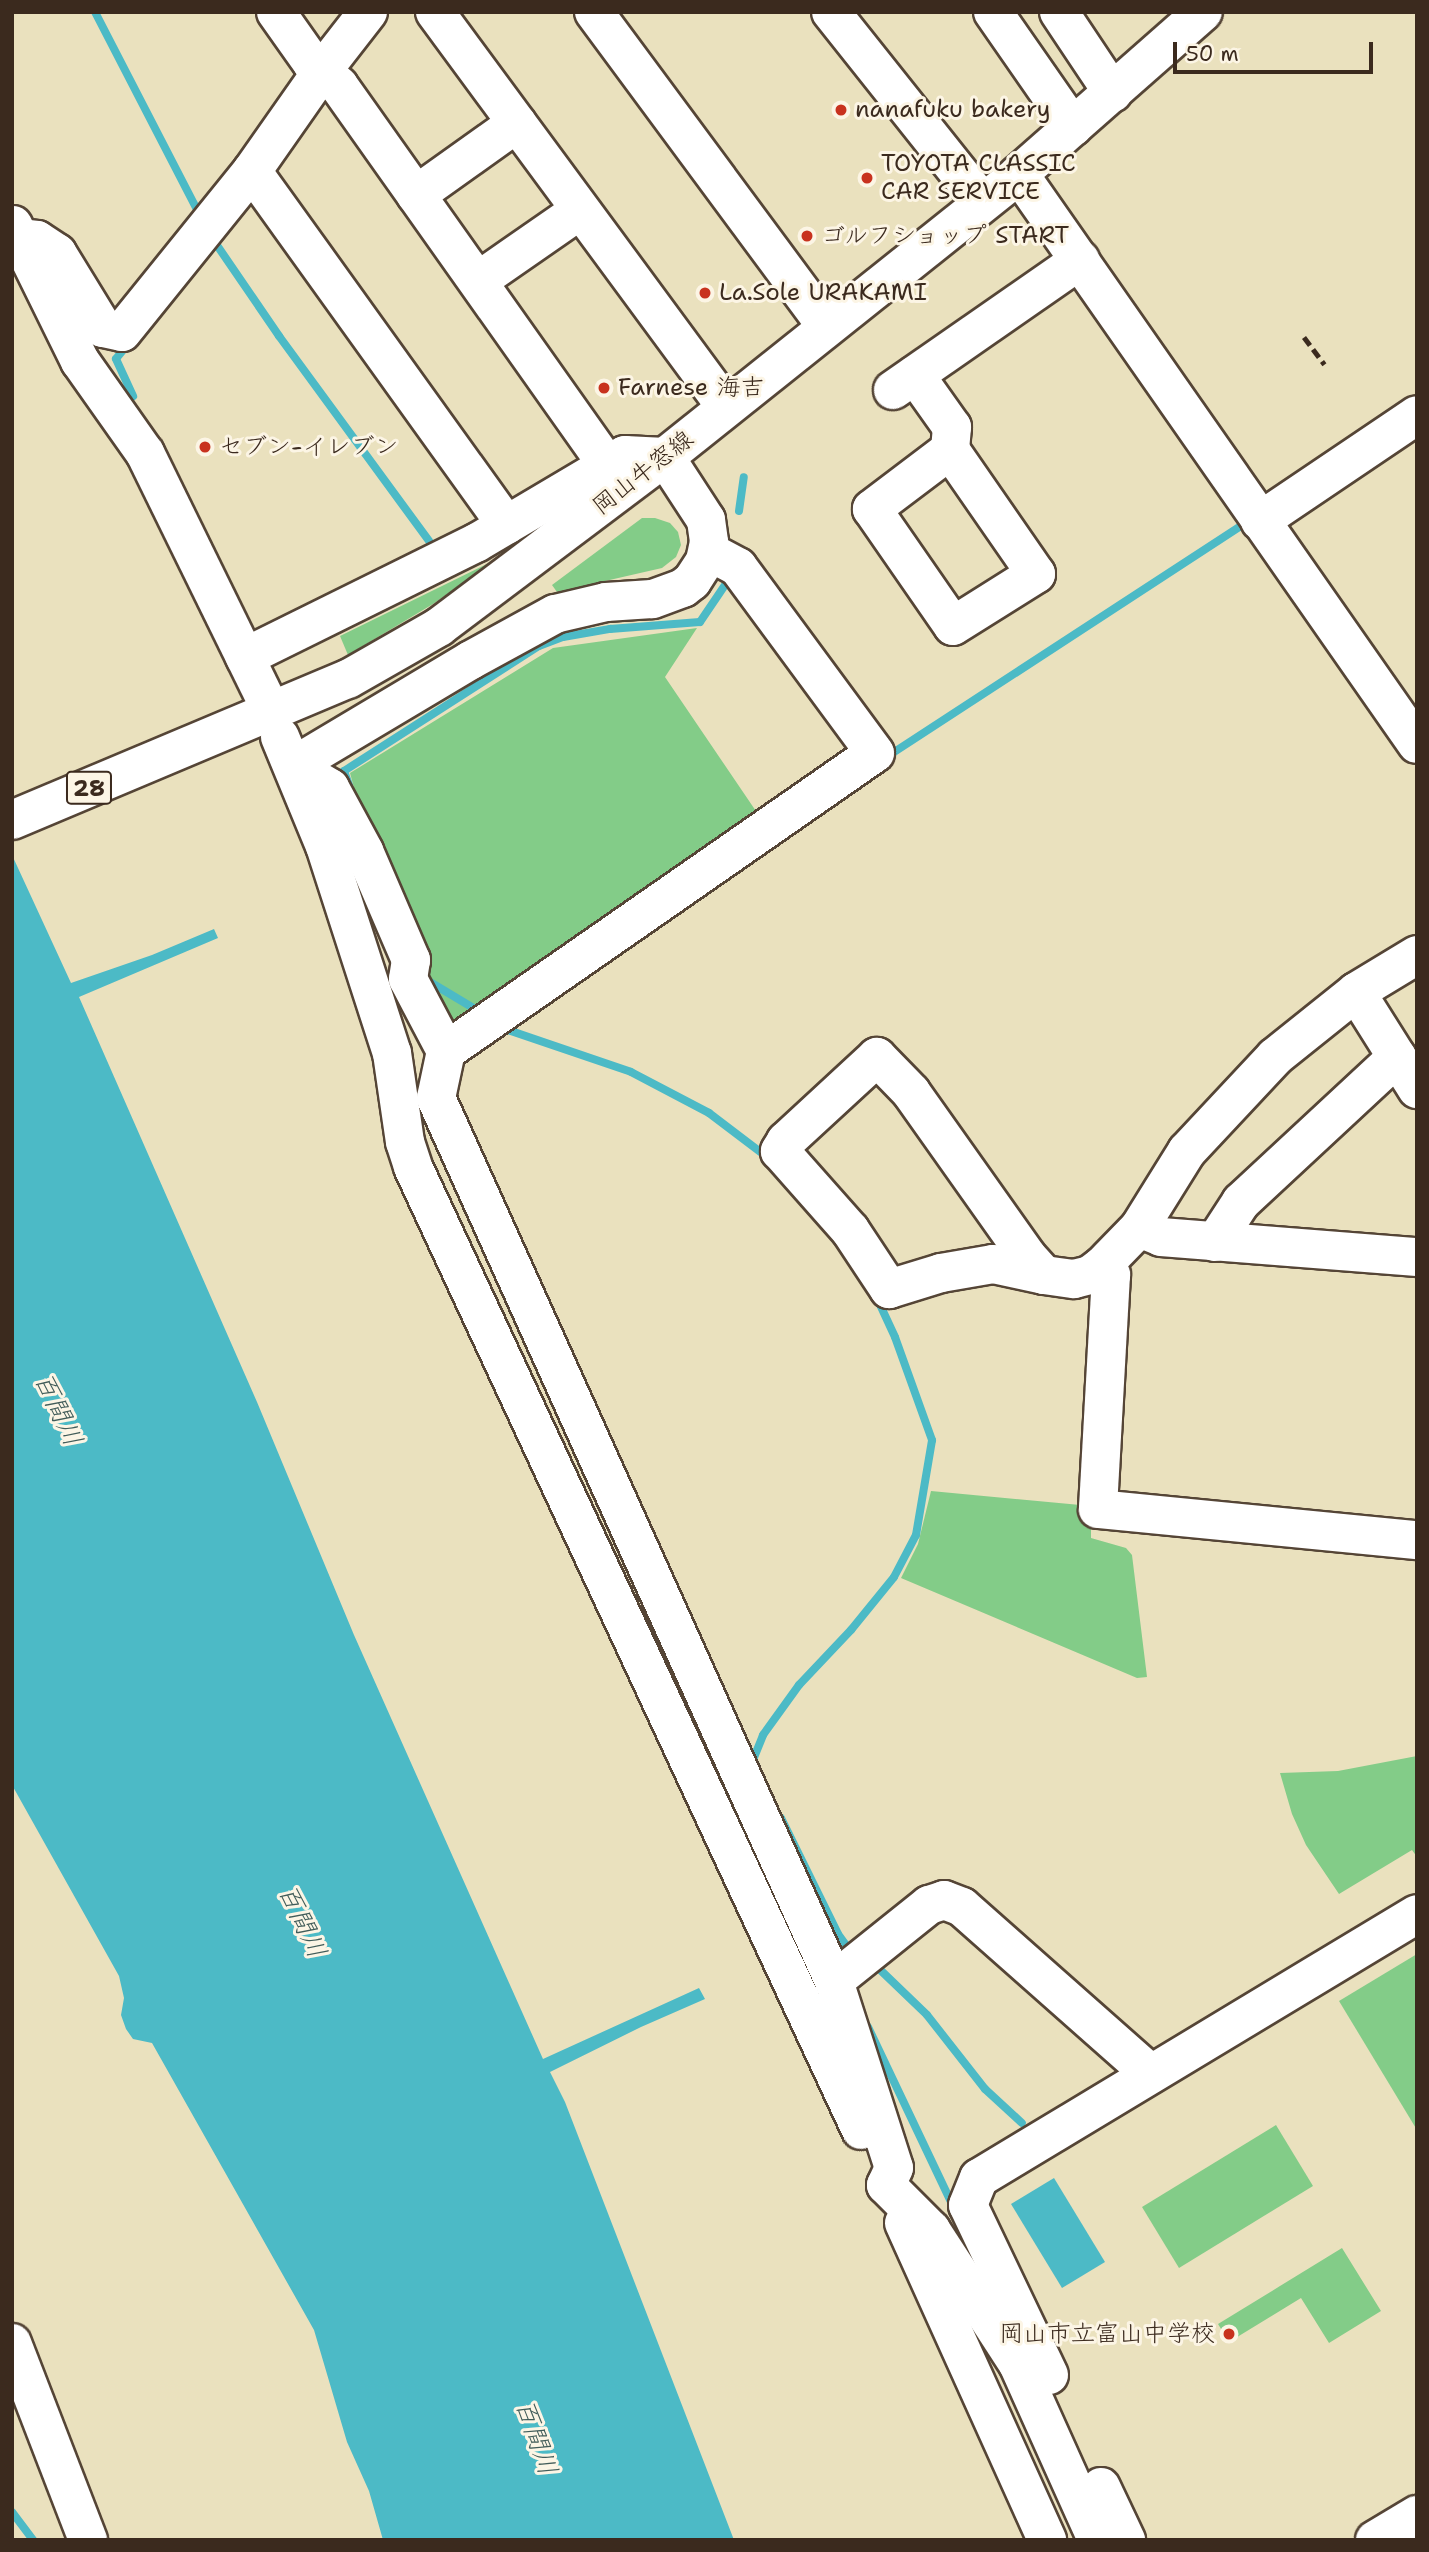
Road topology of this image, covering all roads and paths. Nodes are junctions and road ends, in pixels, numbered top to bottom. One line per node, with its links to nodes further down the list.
1 (276, 12): 9 (street)
2 (368, 12): 9 (street)
3 (435, 12): 11 (street)
4 (594, 12): 21 (street)
5 (831, 12): 16 (street)
6 (993, 12): 12 (street)
7 (1059, 12): 10 (street)
8 (1203, 12): 10 (street, 岡山牛窓線 / 28)
9 (330, 78): 14 (street); 15 (street)
10 (1113, 93): 12 (street, 岡山牛窓線 / 28)
11 (517, 123): 15 (street); 17 (street)
12 (1073, 127): 13 (street, 岡山牛窓線 / 28)
13 (1019, 174): 16 (street, 岡山牛窓線 / 28); 19 (street)
14 (258, 179): 18 (street); 28 (street)
15 (416, 194): 20 (street)
16 (982, 202): 21 (street, 岡山牛窓線 / 28)
17 (580, 210): 20 (street); 22 (street)
18 (17, 230): 30 (street)
19 (1080, 260): 24 (street); 27 (street)
20 (478, 281): 26 (street)
21 (826, 326): 22 (street, 岡山牛窓線 / 28)
22 (726, 407): 25 (street, 岡山牛窓線 / 28)
23 (1417, 415): 27 (street)
24 (950, 450): 24 (street)
25 (665, 457): 26 (street); 29 (street); 34 (street, 岡山牛窓線 / 28)
26 (607, 465): 28 (street)
27 (1260, 521): 32 (street)
28 (506, 524): 30 (street)
29 (708, 551): 33 (street); 37 (street)
30 (245, 657): 31 (street)
31 (262, 694)
32 (1417, 744)
33 (287, 752): 37 (street); 49 (street)
34 (12, 820)
35 (1417, 955): 36 (street)
36 (1356, 992): 38 (street); 40 (street)
37 (446, 1051): 47 (street)
38 (1397, 1057): 39 (street); 41 (street)
39 (1417, 1089)
40 (1146, 1231): 41 (street); 43 (street)
41 (1215, 1242): 42 (street)
42 (1417, 1257)
43 (1102, 1266): 44 (street); 45 (street)
44 (1044, 1275): 44 (street)
45 (1417, 1540)
46 (1417, 1914): 48 (street)
47 (856, 1965): 48 (street); 49 (street)
48 (1151, 2074): 51 (street)
49 (886, 2185): 51 (street); 56 (street)
50 (12, 2343): 52 (street)
51 (1028, 2358): 57 (street); 58 (street)
52 (50, 2438): 54 (street); 55 (street)
53 (1417, 2515): 59 (street)
54 (64, 2540)
55 (88, 2540)
56 (1047, 2540)
57 (1097, 2540)
58 (1126, 2540)
59 (1375, 2540)

